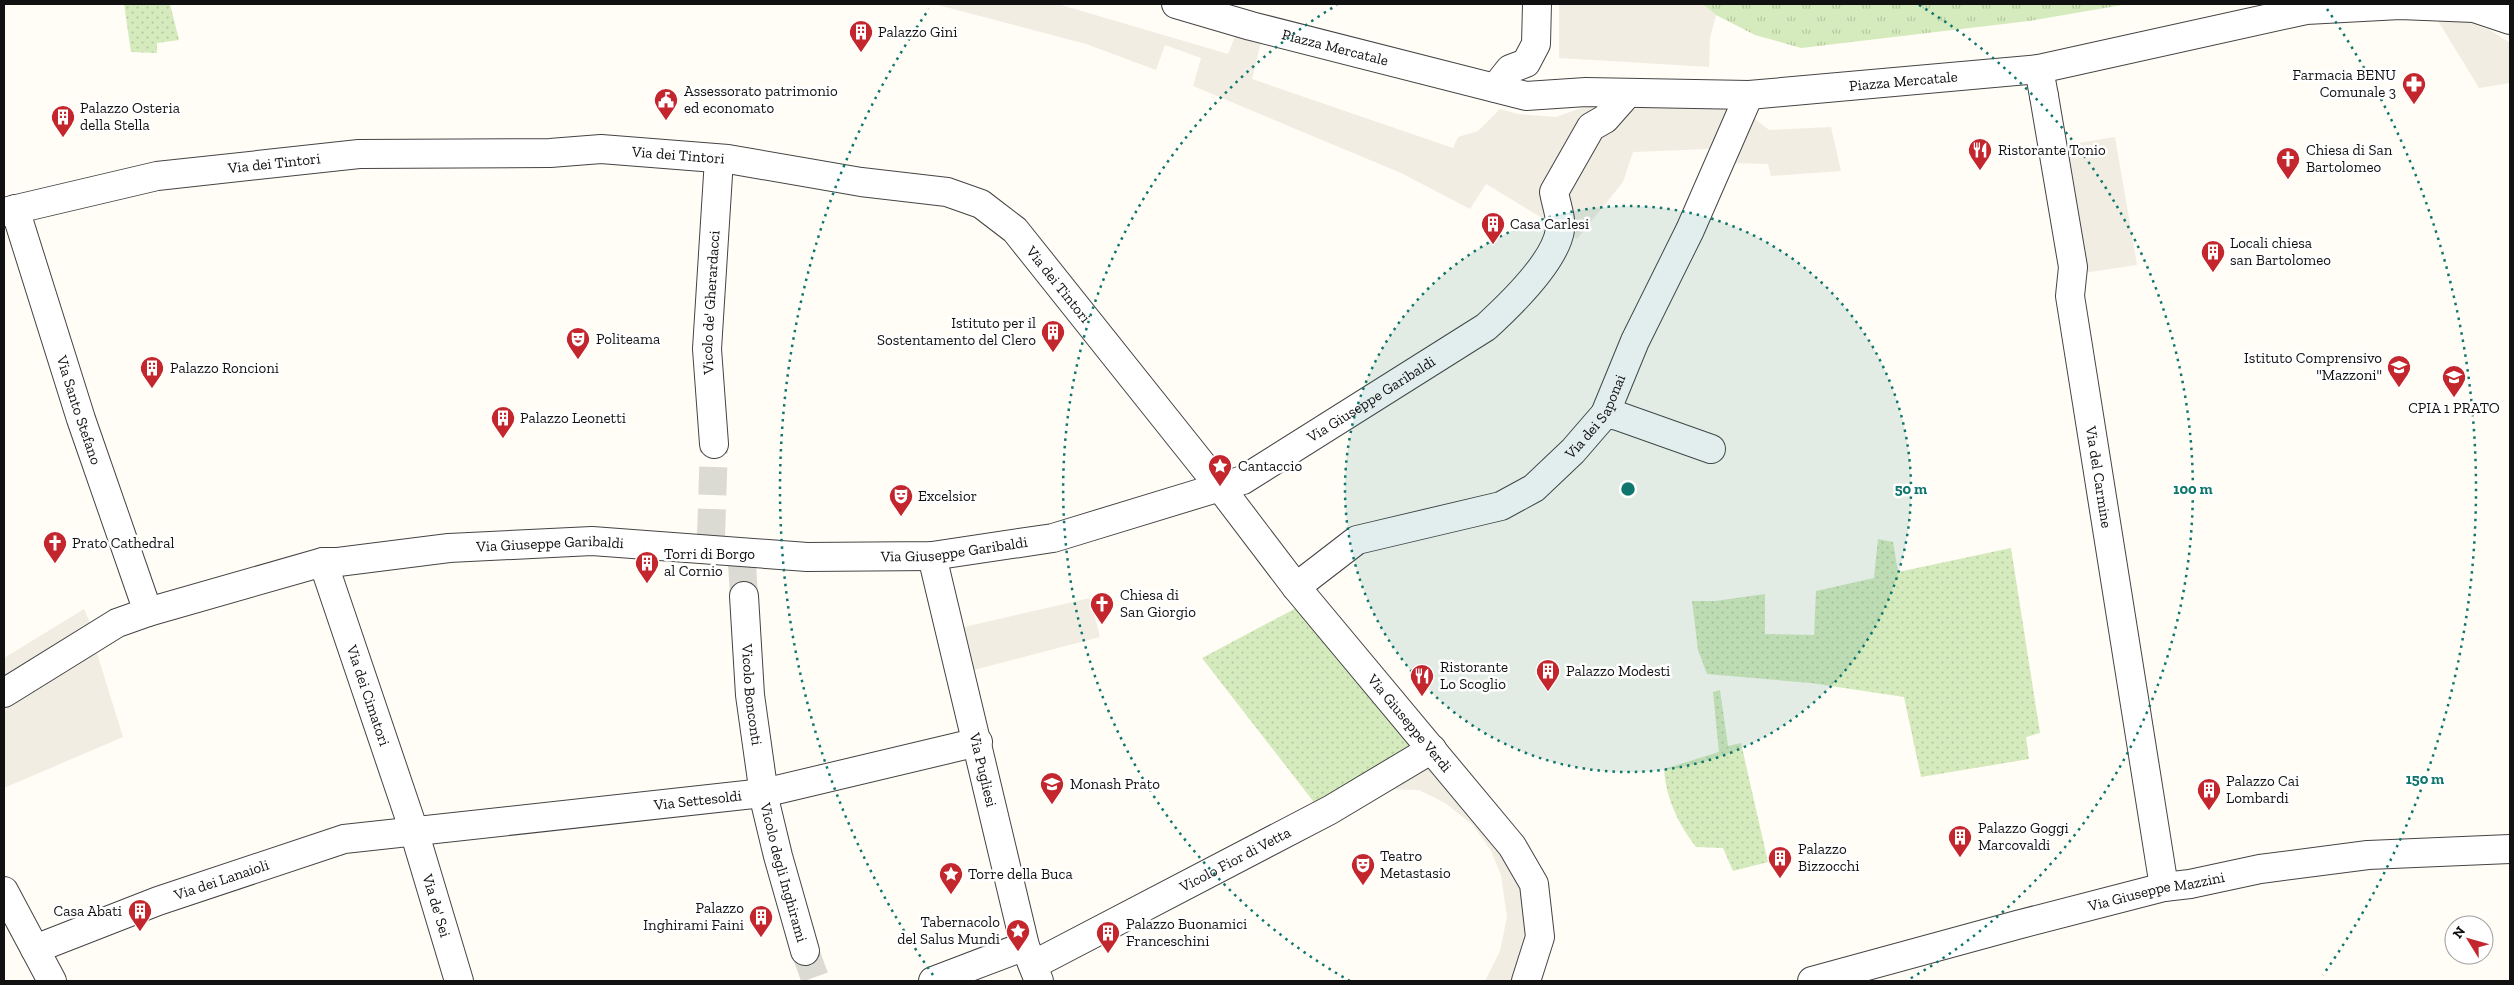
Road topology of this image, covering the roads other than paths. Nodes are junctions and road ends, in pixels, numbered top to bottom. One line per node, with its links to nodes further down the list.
1 (1176, 4): 6 (street, Piazza Mercatale)
2 (1537, 4): 6 (street)
3 (2310, 7): 4 (street, Piazza Mercatale); 5 (street, Piazza Mercatale)
4 (2510, 20)
5 (2039, 69): 8 (street, Piazza Mercatale); 26 (street, Via del Carmine)
6 (1495, 88): 7 (street, Piazza Mercatale)
7 (1628, 93): 8 (street, Piazza Mercatale); 14 (street, Via Giuseppe Garibaldi)
8 (1749, 95): 11 (street, Via dei Saponai)
9 (719, 159): 10 (street, Via dei Tintori); 12 (street, Vicolo de' Gherardacci); 14 (street, Via dei Tintori)
10 (10, 210): 19 (street, Via Santo Stefano)
11 (1605, 414): 13 (street); 17 (street, Via dei Saponai)
12 (714, 444)
13 (1711, 449)
14 (1220, 487): 15 (street, Via Giuseppe Garibaldi); 17 (street, Via Giuseppe Verdi)
15 (932, 556): 16 (street, Via Giuseppe Garibaldi); 21 (street, Via Pugliesi)
16 (323, 562): 19 (street, Via Giuseppe Garibaldi); 24 (street, Via dei Cimatori)
17 (1296, 587): 22 (street, Via Giuseppe Verdi)
18 (744, 596): 23 (street, Vicolo Bonconti)
19 (148, 612): 20 (street, Via Giuseppe Garibaldi)
20 (4, 693)
21 (978, 742): 23 (street, Via Settesoldi); 30 (street, Via Pugliesi)
22 (1432, 749): 30 (street, Vicolo Fior di Vetta); 34 (street, Via Giuseppe Verdi)
23 (764, 793): 24 (street, Via Settesoldi); 29 (street, Vicolo degli Inghirami)
24 (414, 831): 28 (street, Via dei Lanaioli); 32 (street, Via de' Sei)
25 (2510, 849): 26 (street, Via Giuseppe Mazzini)
26 (2164, 888): 35 (street, Via Giuseppe Mazzini)
27 (4, 891): 28 (street)
28 (34, 948): 31 (street)
29 (805, 951)
30 (1033, 964): 33 (street, Vicolo Fior di Vetta)
31 (52, 981)
32 (459, 981)
33 (933, 981)
34 (1526, 981)
35 (1812, 981)

